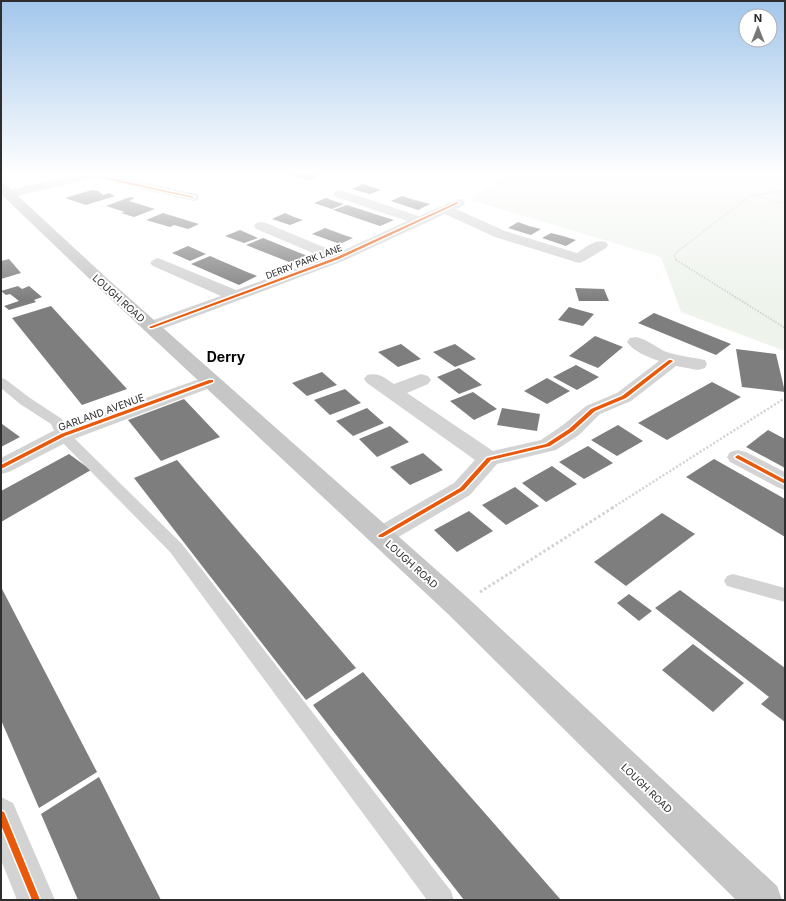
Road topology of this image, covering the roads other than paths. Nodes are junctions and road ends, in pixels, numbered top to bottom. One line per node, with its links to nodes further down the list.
1 (32, 216): 11 (main road, LOUGH ROAD)
2 (405, 216): 5 (street)
3 (431, 216): 5 (street, DERRY PARK LANE)
4 (469, 216): 7 (street, DERRY PARK LANE)
5 (420, 221): 8 (street, DERRY PARK LANE)
6 (262, 226): 8 (street)
7 (601, 245)
8 (338, 258): 10 (street, DERRY PARK LANE)
9 (158, 263): 10 (street)
10 (236, 296): 11 (street, DERRY PARK LANE)
11 (151, 327): 18 (main road, LOUGH ROAD)
12 (636, 342): 13 (street)
13 (671, 361): 14 (street); 22 (street)
14 (698, 364)
15 (374, 379): 19 (street)
16 (420, 380): 19 (street)
17 (1, 382): 20 (lane)
18 (211, 382): 20 (street, GARLAND AVENUE); 25 (main road, LOUGH ROAD)
19 (392, 392): 22 (street)
20 (63, 435): 23 (street, GARLAND AVENUE); 30 (lane)
21 (738, 456): 24 (street)
22 (489, 459): 25 (street)
23 (1, 467)
24 (785, 482)
25 (381, 536): 31 (main road, LOUGH ROAD)
26 (733, 581): 27 (lane)
27 (785, 595)
28 (3, 826): 29 (street)
29 (36, 900)
30 (442, 900)
31 (763, 900)

